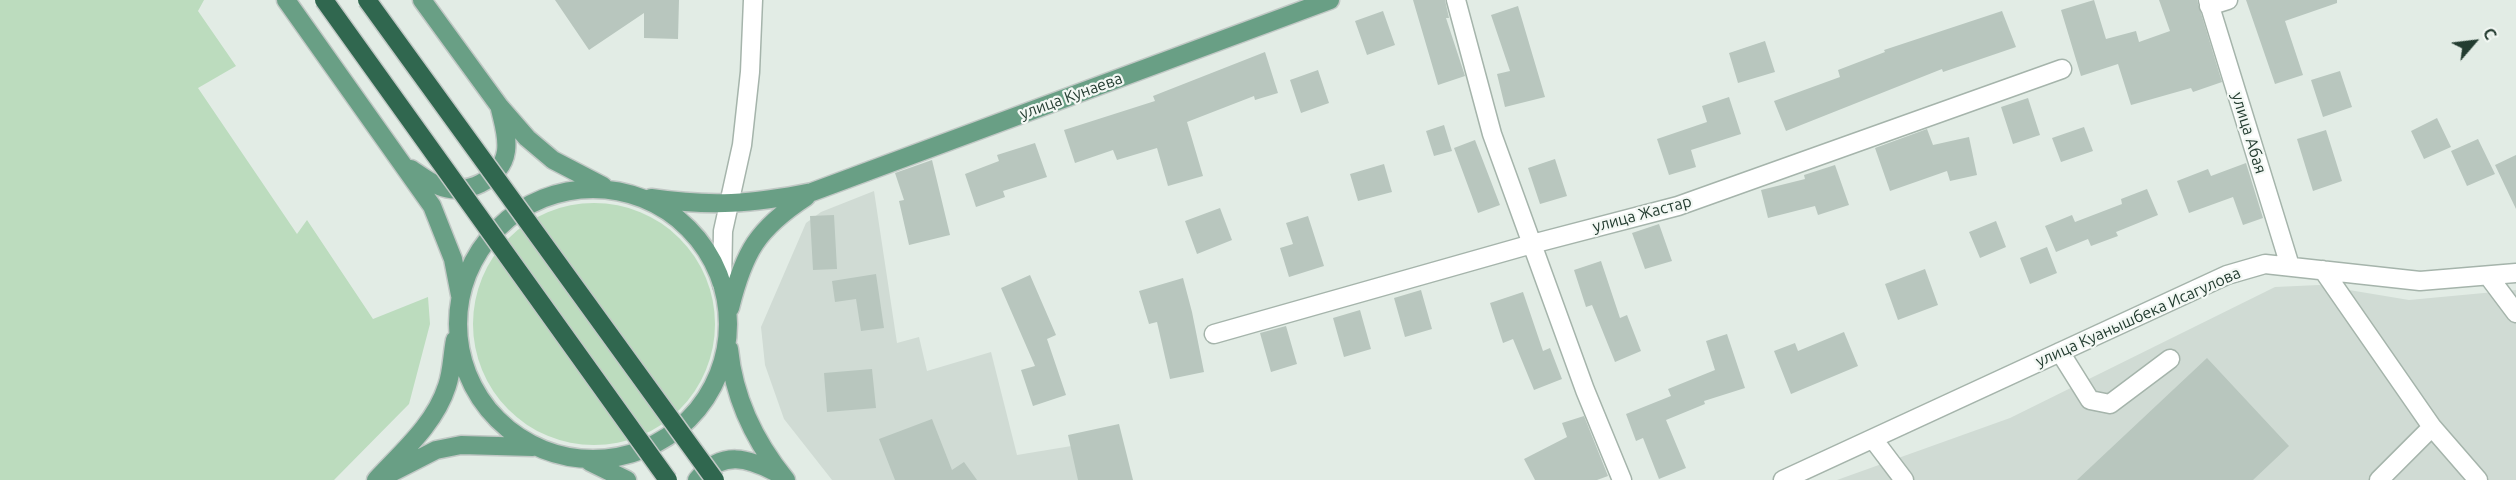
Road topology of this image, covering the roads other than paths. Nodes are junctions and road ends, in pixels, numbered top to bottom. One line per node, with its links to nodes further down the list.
1 (286, 0): 12 (main road)
2 (324, 0): 38 (highway, bridge)
3 (367, 0): 40 (highway, bridge)
4 (422, 0): 11 (main road)
5 (753, 0): 16 (street)
6 (1330, 0): 14 (main road, улица Кунаева)
7 (1456, 0): 17 (street)
8 (2228, 0): 9 (street)
9 (2208, 3): 18 (street, улица Абая)
10 (2062, 69): 17 (street, улица Жастар)
11 (500, 107): 12 (main road); 13 (main road)
12 (404, 165): 23 (main road)
13 (613, 190): 15 (main road); 23 (main road)
14 (813, 192): 16 (main road); 25 (main road)
15 (637, 196): 16 (main road); 22 (main road)
16 (727, 204): 22 (street)
17 (1532, 244): 27 (street, улица Жастар); 41 (street)
18 (2290, 266): 19 (street, улица Куанышбека Исагулова); 29 (street, улица Куанышбека Исагулова)
19 (2323, 270): 21 (street, улица Куанышбека Исагулова); 31 (street)
20 (2516, 273): 21 (street, улица Куанышбека Исагулова)
21 (2489, 277): 24 (street)
22 (722, 285): 25 (main road)
23 (461, 296): 26 (main road)
24 (2516, 313)
25 (728, 317): 28 (main road)
26 (458, 320): 33 (main road); 36 (main road)
27 (1214, 334)
28 (728, 340): 34 (main road); 35 (main road)
29 (2060, 352): 30 (street); 32 (street, улица Куанышбека Исагулова)
30 (2170, 359)
31 (2432, 427): 44 (street); 45 (street)
32 (1873, 439): 42 (street, улица Куанышбека Исагулова); 43 (street)
33 (537, 448): 34 (main road); 36 (main road)
34 (586, 460): 37 (main road)
35 (785, 478): 39 (main road)
36 (377, 480)
37 (627, 480)
38 (668, 480)
39 (697, 480)
40 (715, 480)
41 (1622, 480)
42 (1783, 480)
43 (1904, 480)
44 (2379, 480)
45 (2478, 480)

